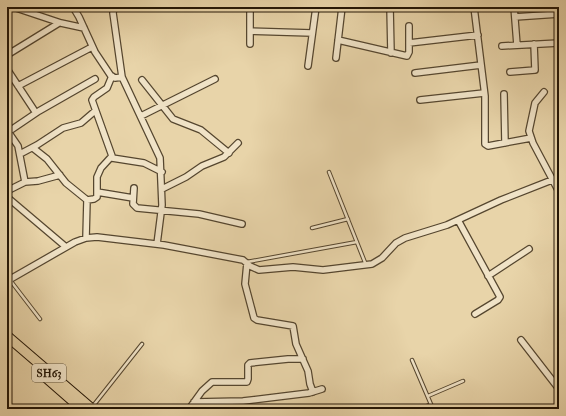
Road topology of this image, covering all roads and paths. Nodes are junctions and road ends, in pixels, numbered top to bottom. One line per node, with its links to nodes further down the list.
1 (13, 7): 13 (street)
2 (72, 7): 15 (street)
3 (114, 7): 36 (street)
4 (250, 7): 16 (street)
5 (316, 7): 17 (street)
6 (342, 7): 19 (street)
7 (390, 7): 27 (street)
8 (475, 7): 9 (street); 18 (street)
9 (482, 7)
10 (514, 7): 12 (street)
11 (559, 14): 12 (street)
12 (515, 17): 24 (street)
13 (59, 23): 15 (street); 28 (street)
14 (409, 26): 20 (street)
15 (84, 28): 26 (street)
16 (250, 31): 17 (street); 22 (street)
17 (312, 33): 31 (street)
18 (478, 35): 20 (street); 30 (street)
19 (338, 40): 27 (street); 29 (street)
20 (409, 43): 27 (street)
21 (559, 43): 23 (street)
22 (250, 44)
23 (534, 44): 24 (street); 33 (street)
24 (517, 45): 25 (street)
25 (502, 46)
26 (92, 47): 35 (street); 40 (street)
27 (391, 53)
28 (7, 55)
29 (336, 58)
30 (482, 65): 34 (street); 42 (street)
31 (308, 66)
32 (7, 69): 40 (street)
33 (510, 72)
34 (415, 74)
35 (112, 76): 36 (street); 46 (street)
36 (122, 77): 48 (street)
37 (95, 79): 47 (street)
38 (215, 79): 45 (street)
39 (142, 80): 45 (street)
40 (18, 86): 47 (street)
41 (544, 92): 50 (street)
42 (484, 93): 44 (street); 52 (street)
43 (504, 94): 52 (street)
44 (420, 100)
45 (162, 106): 48 (street); 54 (street)
46 (95, 111): 53 (street); 56 (street)
47 (36, 113): 49 (street)
48 (141, 116): 57 (street)
49 (8, 131): 55 (street)
50 (531, 138): 52 (street); 60 (street)
51 (238, 143): 54 (street)
52 (505, 143)
53 (33, 148): 55 (street); 59 (street)
54 (229, 153): 63 (street)
55 (20, 154): 61 (street)
56 (112, 158): 57 (street); 65 (street)
57 (162, 172): 63 (street)
58 (329, 172): 71 (lane)
59 (60, 175): 61 (street); 69 (street)
60 (552, 180): 66 (street); 72 (street)
61 (25, 182): 64 (street)
62 (134, 188): 68 (street)
63 (162, 189): 70 (street)
64 (7, 191)
65 (98, 192): 68 (street); 69 (street)
66 (559, 192)
67 (7, 197): 78 (street)
68 (133, 198): 70 (street)
69 (87, 200): 75 (street)
70 (161, 211): 73 (street); 77 (street)
71 (348, 219): 74 (lane); 76 (lane)
72 (458, 220): 81 (street); 82 (street)
73 (242, 224)
74 (312, 228)
75 (86, 238): 77 (street); 78 (street)
76 (357, 242): 80 (lane); 81 (lane)
77 (157, 244): 80 (street)
78 (66, 247): 83 (street)
79 (529, 249): 82 (street)
80 (247, 262): 81 (street); 90 (street)
81 (366, 266)
82 (488, 276): 84 (street)
83 (8, 280): 85 (lane)
84 (475, 314)
85 (40, 319)
86 (7, 336): 99 (main road, SH63)
87 (521, 340): 94 (street)
88 (7, 344): 99 (main road, SH63)
89 (142, 344): 99 (lane)
90 (303, 359): 95 (street); 97 (street)
91 (412, 360): 96 (lane)
92 (463, 381): 96 (lane)
93 (322, 389): 95 (street)
94 (559, 389)
95 (313, 392): 97 (street)
96 (428, 396): 98 (lane)
97 (194, 402): 100 (street)
98 (431, 404): 101 (lane); 102 (lane)
99 (88, 409)
100 (189, 409)
101 (421, 409)
102 (433, 409)

